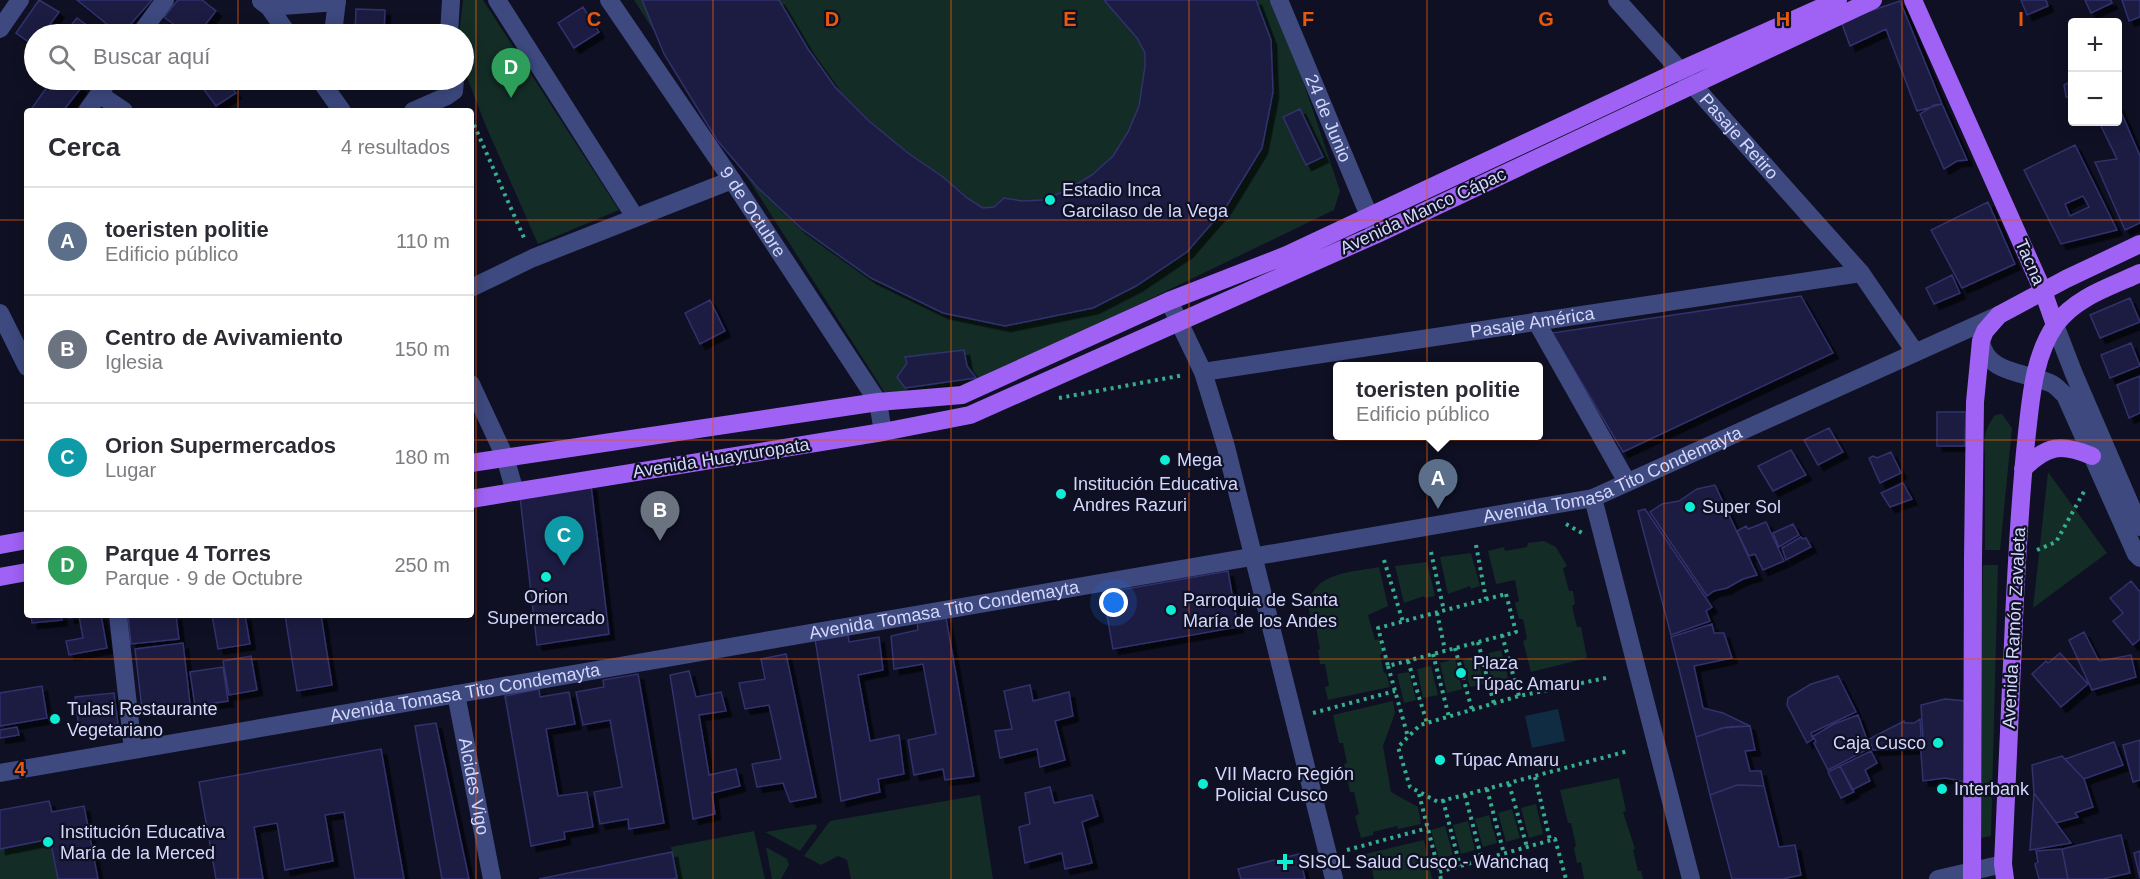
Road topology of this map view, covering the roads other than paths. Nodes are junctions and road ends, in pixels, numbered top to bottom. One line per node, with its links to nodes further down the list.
1 (20, 0): 17 (street)
2 (165, 0): 13 (street)
3 (450, 0): 16 (street)
4 (497, 0): 31 (street)
5 (609, 0): 30 (street, 9 de Octubre)
6 (1279, 0): 32 (street, 24 de Junio)
7 (1617, 0): 18 (street, Pasaje Retiro)
8 (1838, 0): 18 (main road, Avenida Manco Cápac)
9 (1874, 0): 19 (main road, Avenida Manco Cápac)
10 (1913, 0): 38 (main road, Tacna)
11 (337, 1): 12 (street); 15 (street)
12 (264, 3): 14 (street)
13 (147, 24)
14 (280, 24)
15 (334, 24)
16 (449, 24)
17 (0, 29)
18 (1681, 70): 19 (street, Pasaje Retiro); 32 (main road, Avenida Manco Cápac)
19 (1693, 84): 33 (main road, Avenida Manco Cápac); 35 (street, Pasaje Retiro)
20 (102, 90): 25 (street)
21 (106, 90): 26 (street)
22 (328, 90): 27 (street)
23 (339, 90): 28 (street)
24 (454, 90): 29 (street)
25 (89, 108)
26 (122, 108)
27 (342, 108)
28 (343, 108)
29 (420, 108)
30 (732, 180): 31 (street); 52 (street, 9 de Octubre)
31 (635, 217): 37 (street)
32 (1369, 217): 33 (street, 24 de Junio); 39 (main road, Avenida Manco Cápac)
33 (1377, 234): 42 (main road, Avenida Manco Cápac)
34 (2140, 244): 38 (main road)
35 (1861, 273): 43 (street, Pasaje América); 46 (street, Pasaje Retiro)
36 (2140, 273): 44 (main road)
37 (474, 287)
38 (2043, 291): 41 (main road); 44 (main road, Tacna)
39 (1169, 302): 42 (street); 51 (main road, Avenida Manco Cápac)
40 (0, 313): 47 (street)
41 (1999, 315): 45 (main road); 46 (street, Avenida Tomasa Tito Condemayta)
42 (1179, 321): 48 (street); 53 (main road, Avenida Manco Cápac)
43 (1536, 321): 48 (street, Pasaje América); 59 (street)
44 (2051, 332): 49 (main road); 63 (street, Tacna)
45 (1981, 341): 49 (street); 75 (main road, Avenida Ramón Zavaleta)
46 (1915, 352): 59 (street, Avenida Tomasa Tito Condemayta)
47 (24, 361)
48 (1203, 372): 66 (street)
49 (2034, 378): 56 (street); 58 (main road, Avenida Ramón Zavaleta)
50 (474, 390): 55 (street)
51 (962, 395): 52 (main road, Avenida Huayruropata)
52 (878, 402): 54 (street, 9 de Octubre); 55 (main road, Avenida Huayruropata)
53 (970, 415): 54 (main road, Avenida Huayruropata)
54 (883, 432): 60 (main road, Avenida Huayruropata)
55 (505, 457): 57 (main road, Avenida Huayruropata); 60 (street)
56 (2093, 460): 58 (main road); 67 (street)
57 (474, 462)
58 (2023, 469): 74 (main road, Avenida Ramón Zavaleta)
59 (1627, 482): 61 (street, Avenida Tomasa Tito Condemayta)
60 (515, 492): 62 (main road, Avenida Huayruropata)
61 (1593, 498): 66 (street, Avenida Tomasa Tito Condemayta); 78 (street)
62 (474, 499)
63 (2140, 527)
64 (24, 541): 65 (main road)
65 (0, 545)
66 (1254, 556): 71 (street, Avenida Tomasa Tito Condemayta); 77 (street)
67 (2140, 558)
68 (24, 573): 69 (main road)
69 (0, 577)
70 (118, 618): 72 (street)
71 (456, 694): 72 (street, Avenida Tomasa Tito Condemayta); 76 (street, Alcides Vigo)
72 (133, 750): 73 (street, Avenida Tomasa Tito Condemayta)
73 (0, 773)
74 (2004, 872): 75 (street)
75 (1972, 875): 79 (street)
76 (492, 879)
77 (1334, 879)
78 (1691, 879)
79 (1938, 879)

